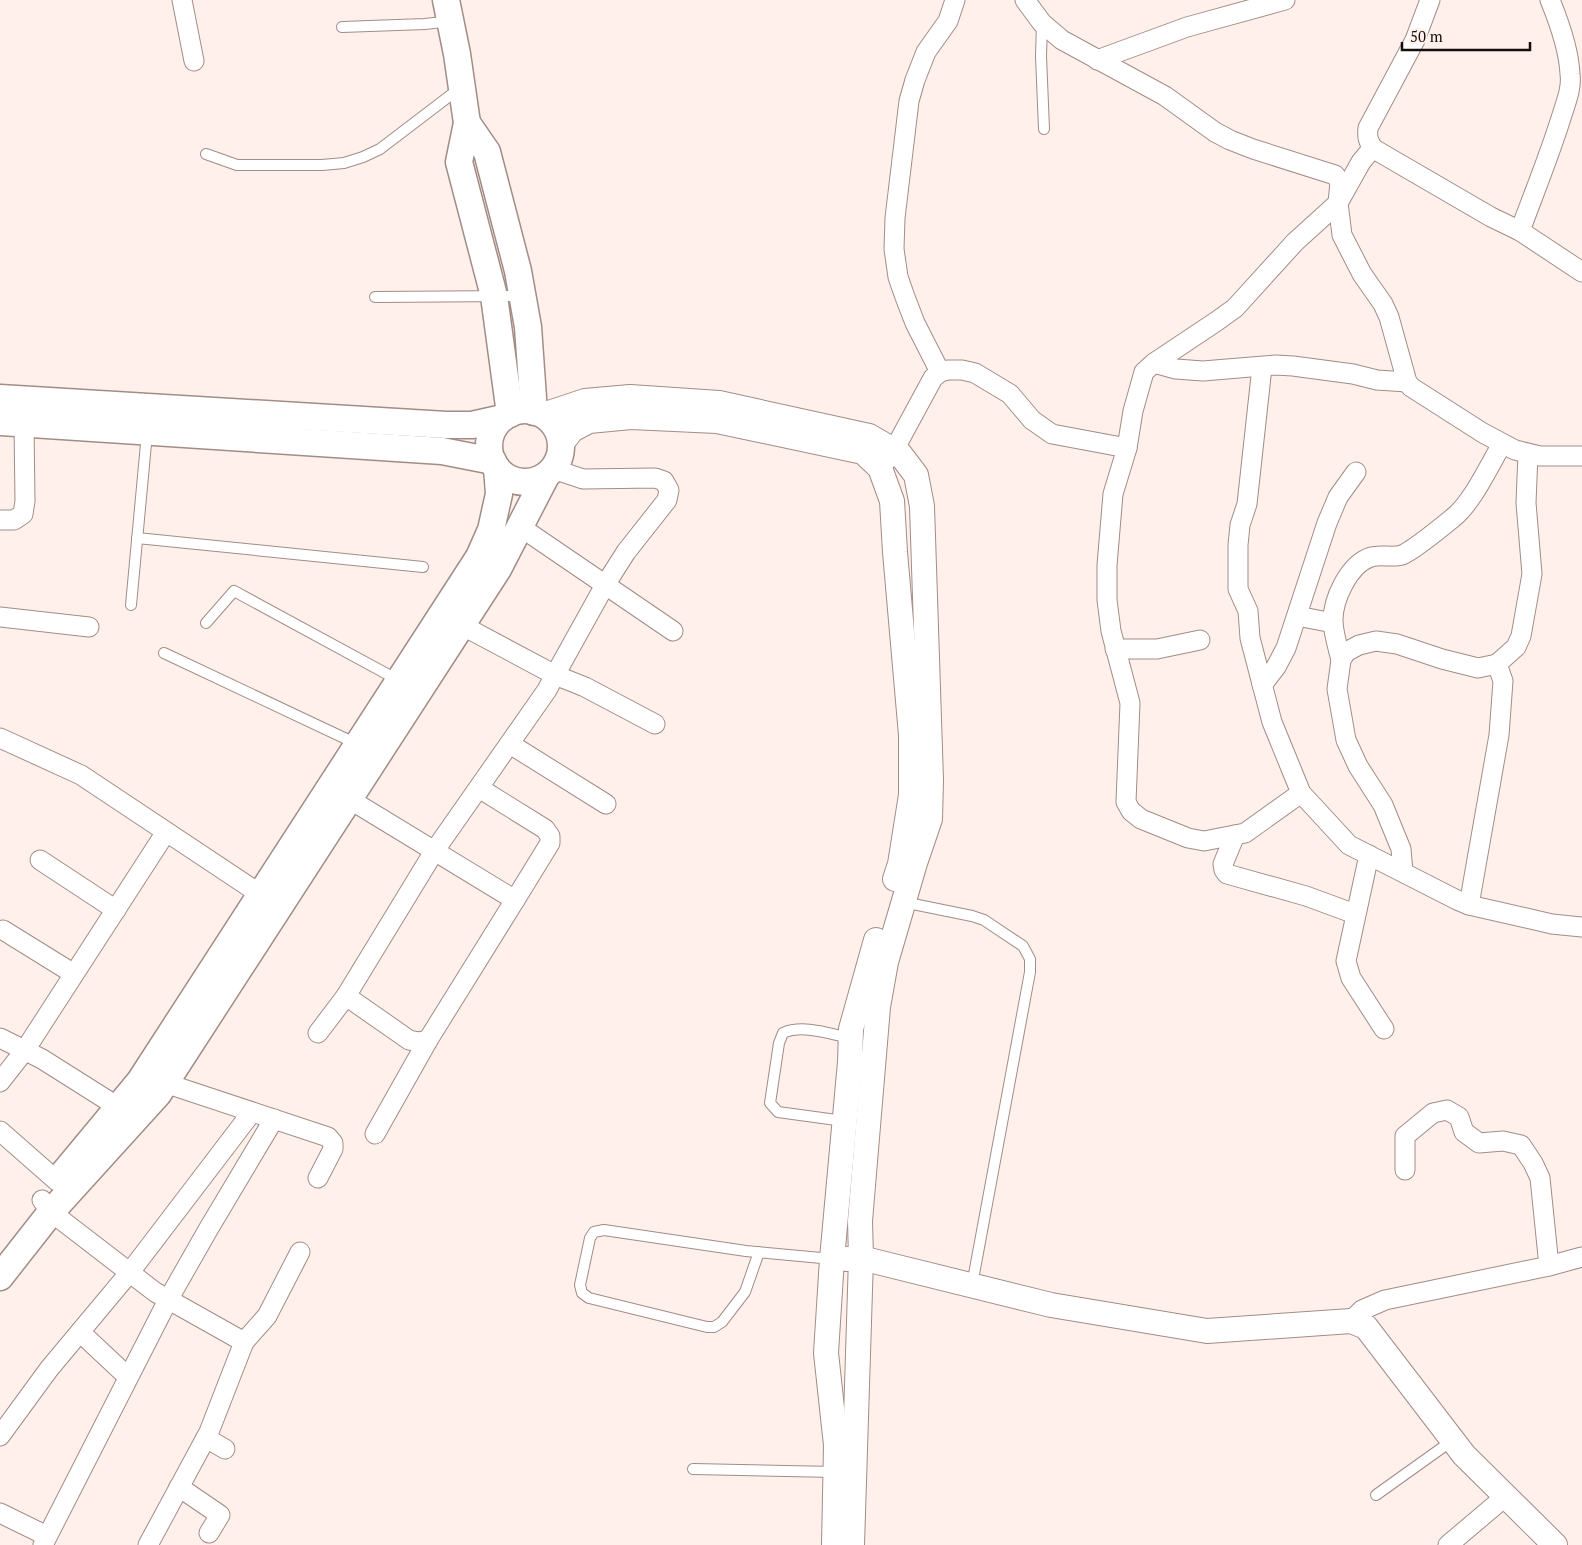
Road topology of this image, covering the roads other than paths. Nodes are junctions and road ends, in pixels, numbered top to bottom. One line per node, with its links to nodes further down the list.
1 (182, 0): 11 (street)
2 (955, 0): 25 (street)
3 (1025, 0): 8 (street)
4 (1286, 0): 10 (street)
5 (1430, 0): 15 (street)
6 (1550, 0): 18 (street)
7 (448, 10): 9 (lane); 12 (main road)
8 (1042, 23): 10 (street); 14 (lane)
9 (342, 27)
10 (1097, 60): 17 (street)
11 (194, 61)
12 (462, 87): 13 (main road); 16 (lane)
13 (467, 123): 20 (main road); 21 (main road)
14 (1044, 129)
15 (1374, 149): 17 (street); 18 (street)
16 (206, 154)
17 (1338, 202): 23 (street); 26 (street)
18 (1520, 231): 19 (street)
19 (1582, 272)
20 (521, 283): 21 (lane); 28 (main road)
21 (490, 284): 22 (lane); 28 (main road)
22 (375, 298)
23 (1154, 363): 24 (street); 33 (street)
24 (1262, 367): 26 (street); 60 (street)
25 (933, 380): 33 (street); 36 (street)
26 (1407, 382): 32 (street)
27 (0, 398): 28 (main road)
28 (523, 415): 31 (main road); 36 (street); 37 (main road)
29 (12, 423): 30 (main road); 40 (street)
30 (147, 432): 37 (main road); 42 (lane)
31 (561, 444): 36 (street); 38 (main road)
32 (1502, 444): 34 (street); 50 (street)
33 (1127, 448): 54 (street)
34 (1528, 454): 35 (street); 57 (street)
35 (1582, 456)
36 (887, 459): 77 (street); 88 (street)
37 (495, 465): 38 (main road); 48 (main road)
38 (549, 472): 41 (main road); 44 (street)
39 (1356, 472): 46 (street)
40 (0, 520)
41 (519, 526): 44 (street); 48 (main road)
42 (137, 538): 43 (lane); 45 (lane)
43 (423, 567)
44 (605, 585): 52 (street); 58 (street)
45 (131, 605)
46 (1297, 616): 50 (street); 60 (street)
47 (0, 617): 51 (street)
48 (452, 620): 58 (street); 59 (main road); 67 (main road)
49 (206, 623): 59 (lane)
50 (1334, 623): 56 (street)
51 (90, 627)
52 (674, 631)
53 (1200, 640): 54 (street)
54 (1115, 649): 70 (street)
55 (164, 653): 63 (lane)
56 (1341, 660): 57 (street); 74 (street)
57 (1497, 664): 78 (street)
58 (554, 675): 61 (street); 64 (street)
59 (399, 680): 63 (main road)
60 (1262, 685): 66 (street)
61 (655, 724)
62 (0, 738): 69 (street)
63 (357, 744): 75 (main road)
64 (510, 744): 65 (street); 68 (street)
65 (479, 788): 71 (street); 76 (street)
66 (1301, 793): 70 (street); 72 (street)
67 (349, 800): 71 (street); 92 (main road)
68 (606, 804)
69 (166, 832): 75 (street); 79 (street)
70 (1235, 835): 80 (street)
71 (435, 850): 76 (street); 84 (street)
72 (1369, 855): 74 (street); 80 (street)
73 (40, 860): 79 (street)
74 (1403, 872): 78 (street)
75 (260, 894): 93 (main road)
76 (515, 900): 89 (street)
77 (903, 902): 106 (street); 111 (lane)
78 (1469, 905): 81 (street)
79 (116, 910): 83 (street)
80 (1355, 914): 85 (street)
81 (1582, 927)
82 (3, 930): 83 (street)
83 (74, 974): 90 (street)
84 (346, 996): 86 (street); 89 (street)
85 (1384, 1029)
86 (318, 1033)
87 (0, 1038): 90 (street)
88 (851, 1038): 96 (street); 96 (lane)
89 (428, 1040): 98 (street)
90 (25, 1050): 91 (street); 93 (street)
91 (0, 1082)
92 (166, 1083): 94 (street); 101 (main road)
93 (118, 1106): 101 (main road)
94 (252, 1112): 95 (street); 109 (street)
95 (274, 1119): 100 (street); 112 (street)
96 (844, 1121): 107 (street)
97 (0, 1131): 101 (street)
98 (375, 1134)
99 (1405, 1170): 108 (street)
100 (318, 1178)
101 (50, 1197): 102 (main road); 109 (street); 110 (main road)
102 (0, 1250)
103 (300, 1252): 115 (street)
104 (759, 1252): 104 (lane); 107 (lane)
105 (1582, 1257): 108 (street)
106 (861, 1258): 107 (street); 111 (street); 131 (street)
107 (832, 1259): 122 (street)
108 (1550, 1266): 113 (street)
109 (130, 1272): 112 (street); 114 (street)
110 (0, 1277)
111 (972, 1285): 113 (street)
112 (168, 1300): 115 (street); 116 (street)
113 (1351, 1321): 119 (street)
114 (80, 1332): 116 (street); 117 (street)
115 (244, 1342): 118 (street)
116 (128, 1377): 128 (street)
117 (0, 1436)
118 (206, 1438): 120 (street); 123 (street)
119 (1453, 1440): 124 (lane); 125 (street)
120 (225, 1449)
121 (692, 1469): 122 (lane)
122 (835, 1472): 130 (street)
123 (179, 1487): 127 (street); 129 (street)
124 (1376, 1495)
125 (1506, 1496): 132 (street); 133 (street)
126 (0, 1513): 128 (street)
127 (209, 1533)
128 (45, 1540)
129 (148, 1545)
130 (834, 1545)
131 (852, 1545)
132 (1448, 1545)
133 (1555, 1545)

